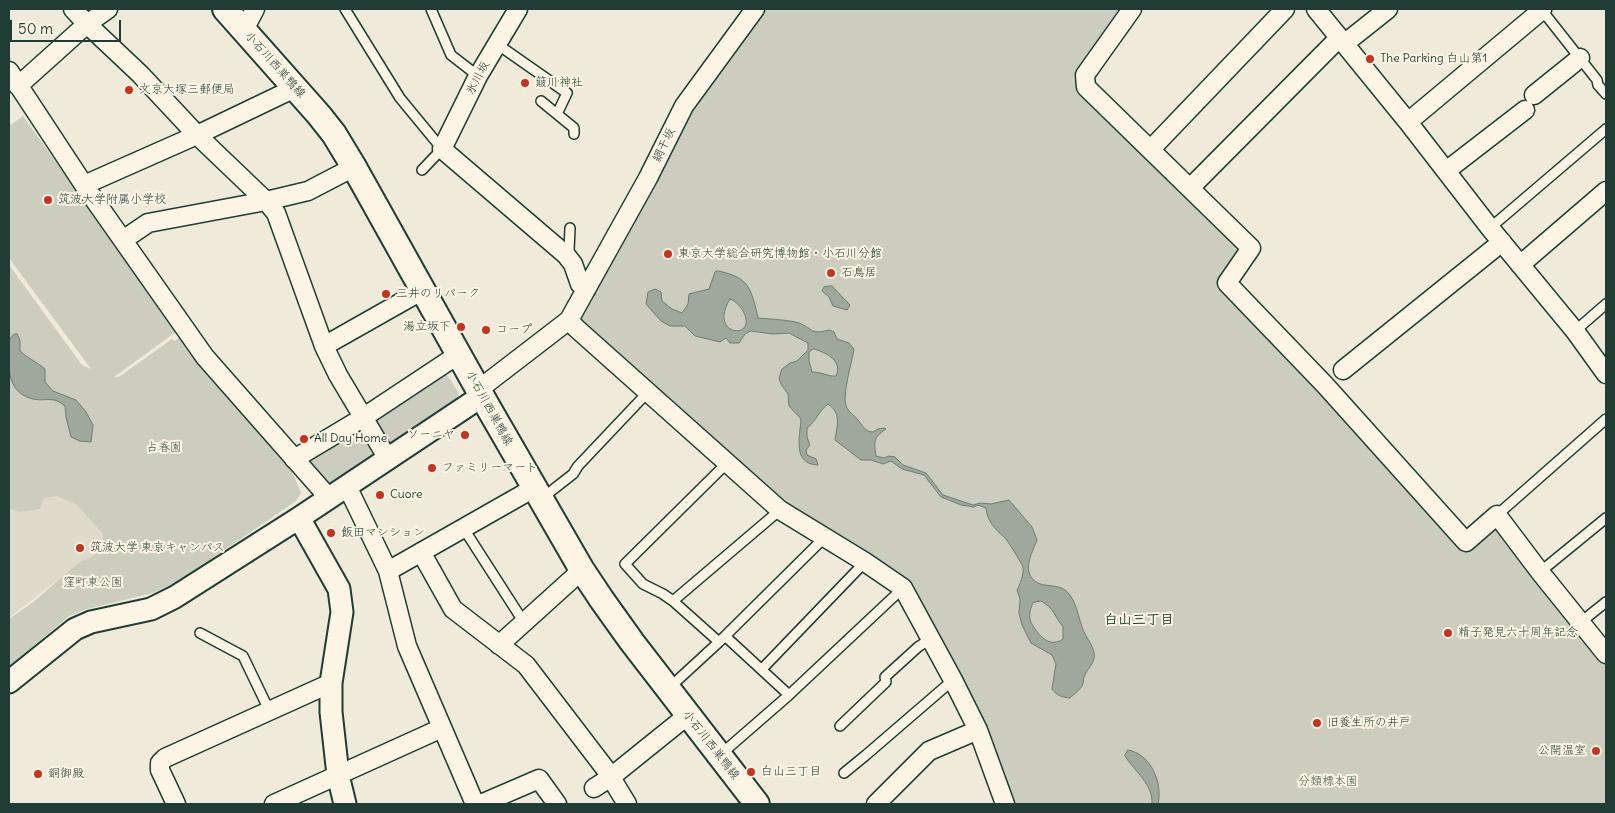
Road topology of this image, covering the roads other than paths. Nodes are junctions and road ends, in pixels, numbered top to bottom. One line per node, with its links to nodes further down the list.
1 (73, 9): 14 (street)
2 (108, 9): 14 (street)
3 (226, 9): 15 (main road, 小石川西巣鴨線)
4 (255, 9): 15 (street)
5 (345, 9): 30 (lane)
6 (431, 9): 20 (lane)
7 (518, 9): 17 (street, 氷川坂)
8 (755, 9): 46 (street, 網干坂)
9 (1132, 9): 31 (street)
10 (1285, 9): 31 (street)
11 (1316, 9): 16 (street)
12 (1388, 9): 16 (street)
13 (1542, 9): 18 (lane); 26 (street)
14 (87, 24): 21 (street); 29 (street)
15 (244, 30): 22 (main road, 小石川西巣鴨線)
16 (1342, 41): 26 (street); 36 (street)
17 (497, 44): 20 (street, 氷川坂); 25 (lane)
18 (1580, 58): 23 (lane); 34 (street)
19 (9, 71): 21 (street)
20 (478, 76): 30 (street, 氷川坂)
21 (13, 87): 35 (street)
22 (296, 88): 29 (street); 32 (main road, 小石川西巣鴨線)
23 (1606, 94)
24 (541, 101): 25 (lane)
25 (557, 114): 28 (lane)
26 (1408, 122): 34 (street)
27 (1606, 129): 40 (lane)
28 (574, 134)
29 (197, 135): 35 (street); 38 (street)
30 (442, 148): 33 (lane); 43 (street)
31 (1151, 149): 36 (street)
32 (354, 167): 38 (street); 45 (main road, 小石川西巣鴨線)
33 (422, 170)
34 (1446, 171): 40 (street)
35 (84, 184): 41 (street)
36 (1190, 188): 53 (street)
37 (1606, 191): 44 (street)
38 (266, 201): 41 (street); 50 (street)
39 (570, 228): 43 (lane)
40 (1490, 228): 42 (street)
41 (123, 240): 58 (street)
42 (1502, 242): 44 (street); 53 (street)
43 (566, 256): 46 (street)
44 (1520, 264): 49 (street)
45 (423, 290): 50 (street); 51 (main road, 小石川西巣鴨線)
46 (586, 290): 48 (street, 網干坂)
47 (1606, 304): 49 (lane)
48 (569, 320): 54 (street); 55 (street)
49 (1575, 330): 52 (street)
50 (324, 346): 56 (street)
51 (459, 354): 55 (main road, 小石川西巣鴨線); 56 (street)
52 (1606, 374)
53 (1334, 378): 65 (street)
54 (648, 392): 60 (street); 62 (lane)
55 (480, 393): 59 (street); 62 (main road, 小石川西巣鴨線)
56 (364, 417): 58 (street); 59 (street)
57 (1606, 419): 65 (lane)
58 (294, 459): 63 (street)
59 (388, 459): 61 (street)
60 (727, 463): 64 (street); 76 (lane)
61 (347, 486): 63 (street); 73 (street)
62 (537, 494): 68 (street); 72 (main road, 小石川西巣鴨線)
63 (329, 498): 66 (street)
64 (780, 510): 69 (street); 76 (lane)
65 (1498, 515): 74 (street)
66 (299, 518): 87 (street); 88 (street)
67 (1606, 518): 74 (lane)
68 (464, 529): 70 (street); 78 (lane)
69 (825, 537): 71 (street); 81 (lane)
70 (421, 552): 73 (street); 83 (street)
71 (865, 562): 75 (street); 85 (lane)
72 (582, 570): 78 (street); 89 (main road, 小石川西巣鴨線)
73 (388, 571): 94 (street)
74 (1540, 572): 79 (street)
75 (903, 588): 82 (street); 90 (lane)
76 (673, 601): 81 (lane)
77 (1606, 602): 79 (lane)
78 (523, 621): 83 (street)
79 (1581, 622): 84 (street)
80 (200, 633): 91 (lane)
81 (722, 639): 85 (lane); 89 (lane)
82 (930, 639): 86 (street); 93 (lane)
83 (499, 644): 99 (street)
84 (1606, 654)
85 (762, 669): 90 (lane)
86 (953, 680): 95 (street); 97 (lane)
87 (9, 682)
88 (332, 683): 91 (street); 98 (street)
89 (668, 690): 92 (main road, 小石川西巣鴨線)
90 (790, 695): 96 (lane)
91 (269, 710): 101 (street)
92 (688, 716): 96 (main road, 小石川西巣鴨線); 99 (street)
93 (840, 726)
94 (442, 728): 98 (street); 104 (street)
95 (978, 730): 109 (street); 110 (street)
96 (719, 755): 108 (main road, 小石川西巣鴨線)
97 (844, 772)
98 (338, 775): 102 (street); 103 (street)
99 (611, 777): 100 (street); 107 (street)
100 (594, 788)
101 (176, 804)
102 (274, 804)
103 (345, 804)
104 (475, 804)
105 (481, 804): 106 (street)
106 (557, 804)
107 (627, 804)
108 (757, 804)
109 (876, 804)
110 (1005, 804)

